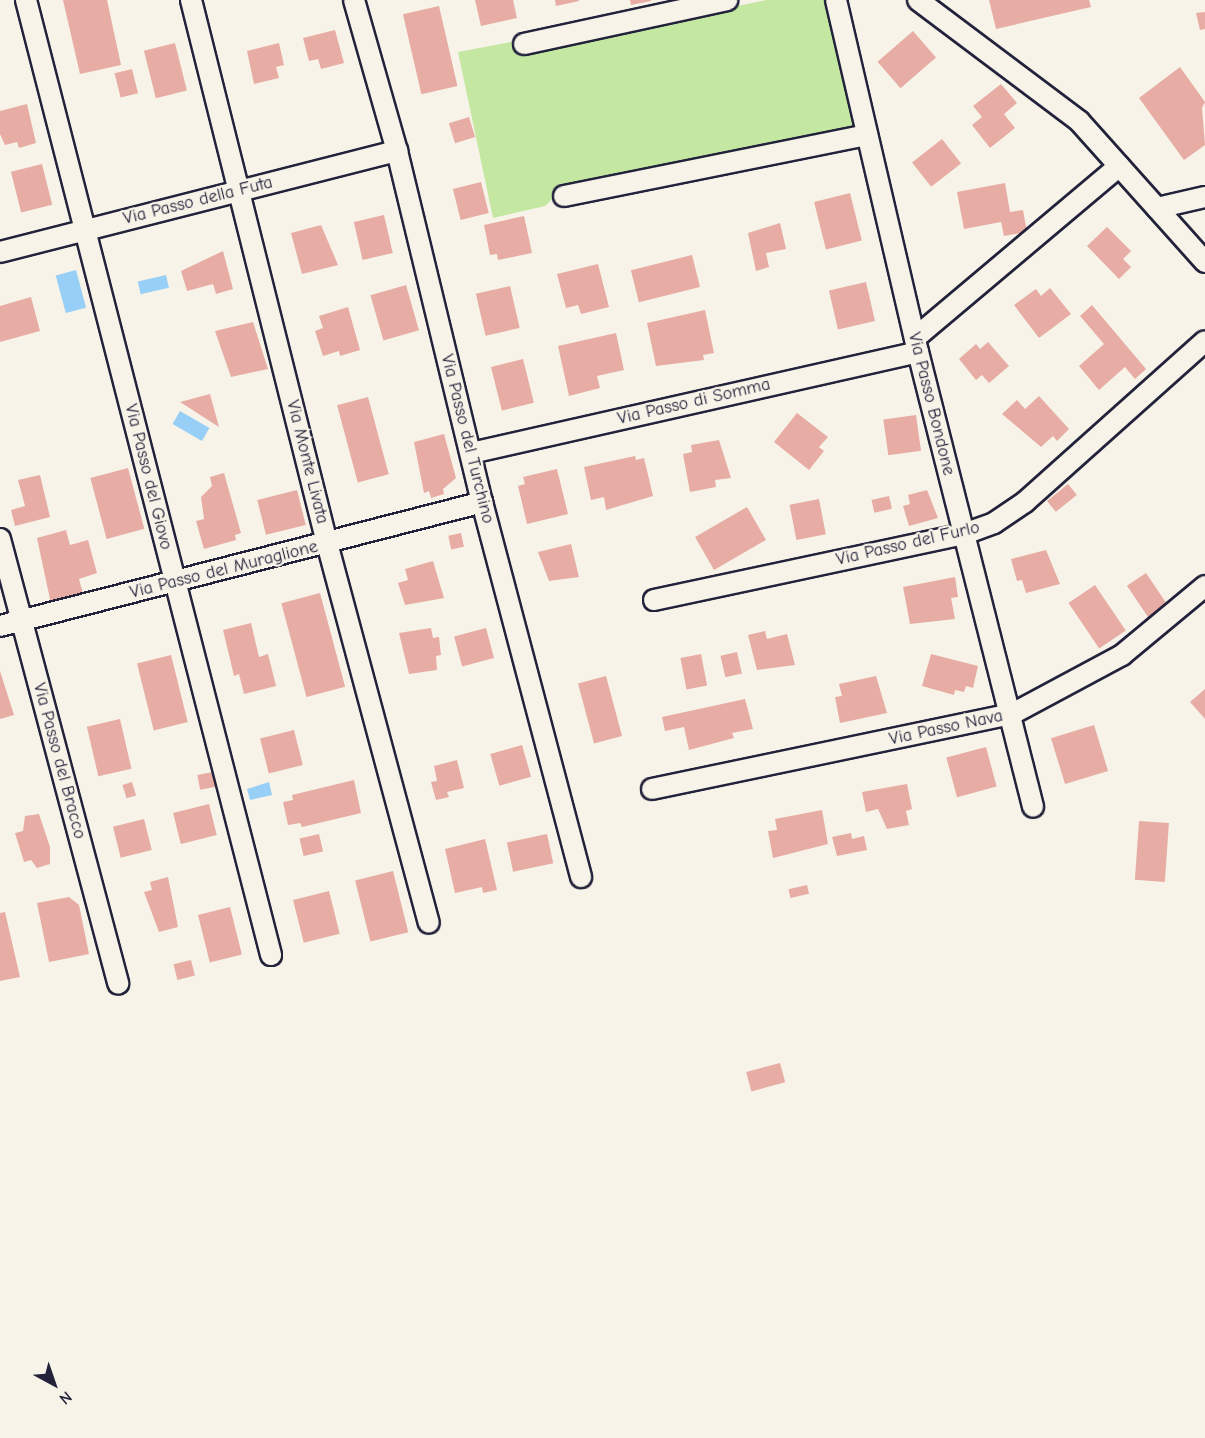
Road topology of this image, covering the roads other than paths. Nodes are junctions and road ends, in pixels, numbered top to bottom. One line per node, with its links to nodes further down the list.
1 (26, 0): 15 (street, Via Passo del Giovo)
2 (191, 0): 11 (street, Via Monte Livata)
3 (354, 0): 9 (street, Via Passo del Turchino)
4 (727, 0): 7 (street)
5 (836, 0): 8 (street, Via Passo Bondone)
6 (918, 0): 10 (street)
7 (524, 44)
8 (867, 135): 12 (street); 19 (street, Via Passo Bondone)
9 (397, 151): 11 (street, Via Passo della Futa); 20 (street, Via Passo del Turchino)
10 (1119, 166): 14 (street); 19 (street, Via Passo di Somma)
11 (239, 191): 15 (street, Via Passo della Futa); 24 (street, Via Monte Livata)
12 (564, 196)
13 (1205, 197): 14 (street)
14 (1157, 208): 17 (street)
15 (86, 230): 16 (street, Via Passo della Futa); 25 (street, Via Passo del Giovo)
16 (0, 252)
17 (1205, 262)
18 (1205, 341): 22 (street, Via Passo del Furlo)
19 (916, 345): 20 (street, Via Passo di Somma); 22 (street, Via Passo Bondone)
20 (471, 453): 21 (street, Via Passo del Turchino)
21 (482, 502): 24 (street, Via Passo del Muraglione); 33 (street, Via Passo del Turchino)
22 (964, 534): 27 (street, Via Passo del Furlo); 30 (street, Via Passo Bondone)
23 (0, 539): 28 (street, Via Passo del Bracco)
24 (327, 543): 25 (street, Via Passo del Muraglione); 34 (street, Via Monte Livata)
25 (175, 583): 28 (street, Via Passo del Muraglione); 35 (street, Via Passo del Giovo)
26 (1205, 586): 30 (street, Via Passo Nava)
27 (654, 600)
28 (21, 621): 29 (street, Via Passo del Muraglione); 36 (street, Via Passo del Bracco)
29 (0, 626)
30 (1012, 714): 31 (street, Via Passo Nava); 32 (street, Via Passo Bondone)
31 (652, 789)
32 (1033, 807)
33 (581, 877)
34 (429, 923)
35 (271, 955)
36 (118, 984)

